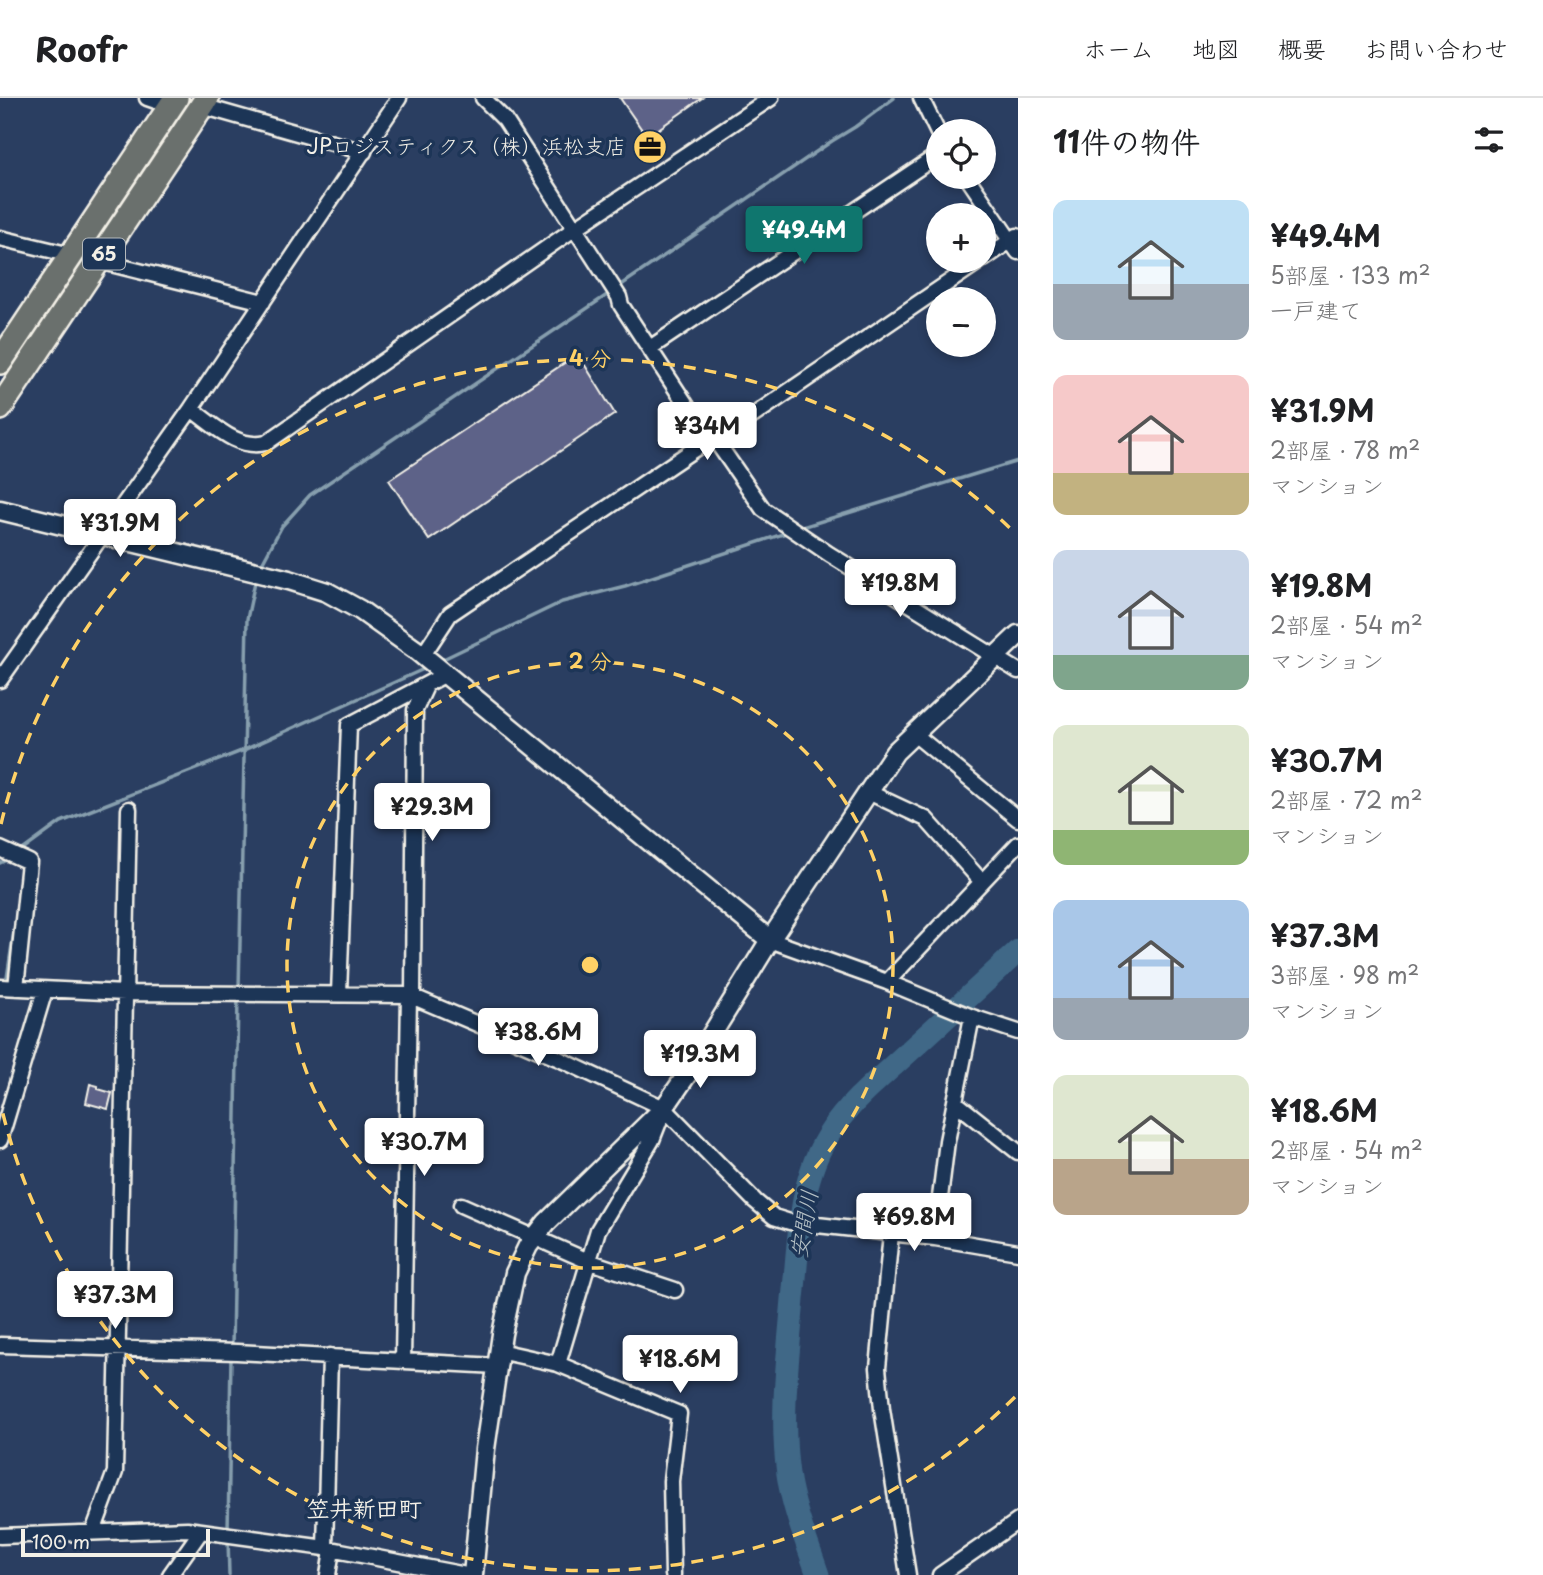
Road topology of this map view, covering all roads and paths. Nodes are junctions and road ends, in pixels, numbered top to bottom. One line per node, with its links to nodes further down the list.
1 (147, 98): 6 (street)
2 (399, 98): 9 (street)
3 (484, 98): 12 (street)
4 (771, 98): 12 (street)
5 (921, 98): 8 (street)
6 (173, 102): 16 (main road, 65)
7 (204, 102): 9 (street); 17 (main road, 65)
8 (931, 119)
9 (364, 152): 19 (street)
10 (926, 163): 20 (street)
11 (976, 189): 14 (street)
12 (574, 229): 20 (street); 23 (street)
13 (0, 238): 16 (street)
14 (1015, 243): 15 (street)
15 (996, 253)
16 (71, 255): 21 (main road, 65)
17 (99, 261): 19 (street); 22 (main road, 65)
18 (963, 273): 24 (street)
19 (263, 302): 23 (street)
20 (650, 348): 24 (street)
21 (0, 362)
22 (0, 408)
23 (191, 409): 26 (street)
24 (716, 440): 28 (street); 29 (street)
25 (0, 510): 26 (street)
26 (100, 535): 29 (street); 31 (street)
27 (1018, 635): 28 (street)
28 (993, 657): 30 (street); 33 (street)
29 (434, 664): 32 (street); 40 (street)
30 (1018, 671)
31 (0, 680)
32 (427, 684): 46 (street); 47 (street)
33 (913, 733): 34 (street); 36 (street)
34 (868, 792): 39 (street); 40 (street)
35 (130, 809): 45 (street)
36 (1018, 819)
37 (1018, 844): 39 (street)
38 (4, 851): 43 (street)
39 (982, 882): 41 (street)
40 (770, 940): 41 (street); 51 (street)
41 (887, 982): 48 (street)
42 (0, 986): 43 (street)
43 (16, 988): 44 (street)
44 (44, 990): 45 (street); 52 (street)
45 (125, 993): 46 (street); 62 (street)
46 (339, 994): 47 (street)
47 (411, 996): 51 (street); 65 (street)
48 (972, 1017): 49 (street); 50 (street)
49 (1018, 1032)
50 (955, 1102): 53 (street); 57 (street)
51 (664, 1108): 55 (street); 56 (street); 59 (street)
52 (0, 1140)
53 (1018, 1152)
54 (461, 1205): 56 (street)
55 (891, 1234): 57 (street); 77 (street)
56 (535, 1237): 59 (street); 64 (street)
57 (935, 1238): 58 (street)
58 (1018, 1252)
59 (588, 1261): 60 (street); 66 (street)
60 (675, 1290)
61 (0, 1345): 62 (street)
62 (117, 1349): 63 (street); 69 (street)
63 (330, 1356): 65 (street); 71 (street)
64 (498, 1358): 65 (street); 66 (street); 75 (street)
65 (403, 1361)
66 (558, 1364): 76 (street)
67 (1018, 1521): 78 (street)
68 (201, 1531): 69 (street); 71 (street); 72 (street)
69 (93, 1532): 70 (street)
70 (0, 1536)
71 (329, 1549): 73 (street); 74 (street)
72 (170, 1575)
73 (328, 1575)
74 (466, 1575)
75 (473, 1575)
76 (673, 1575)
77 (908, 1575)
78 (940, 1575)

